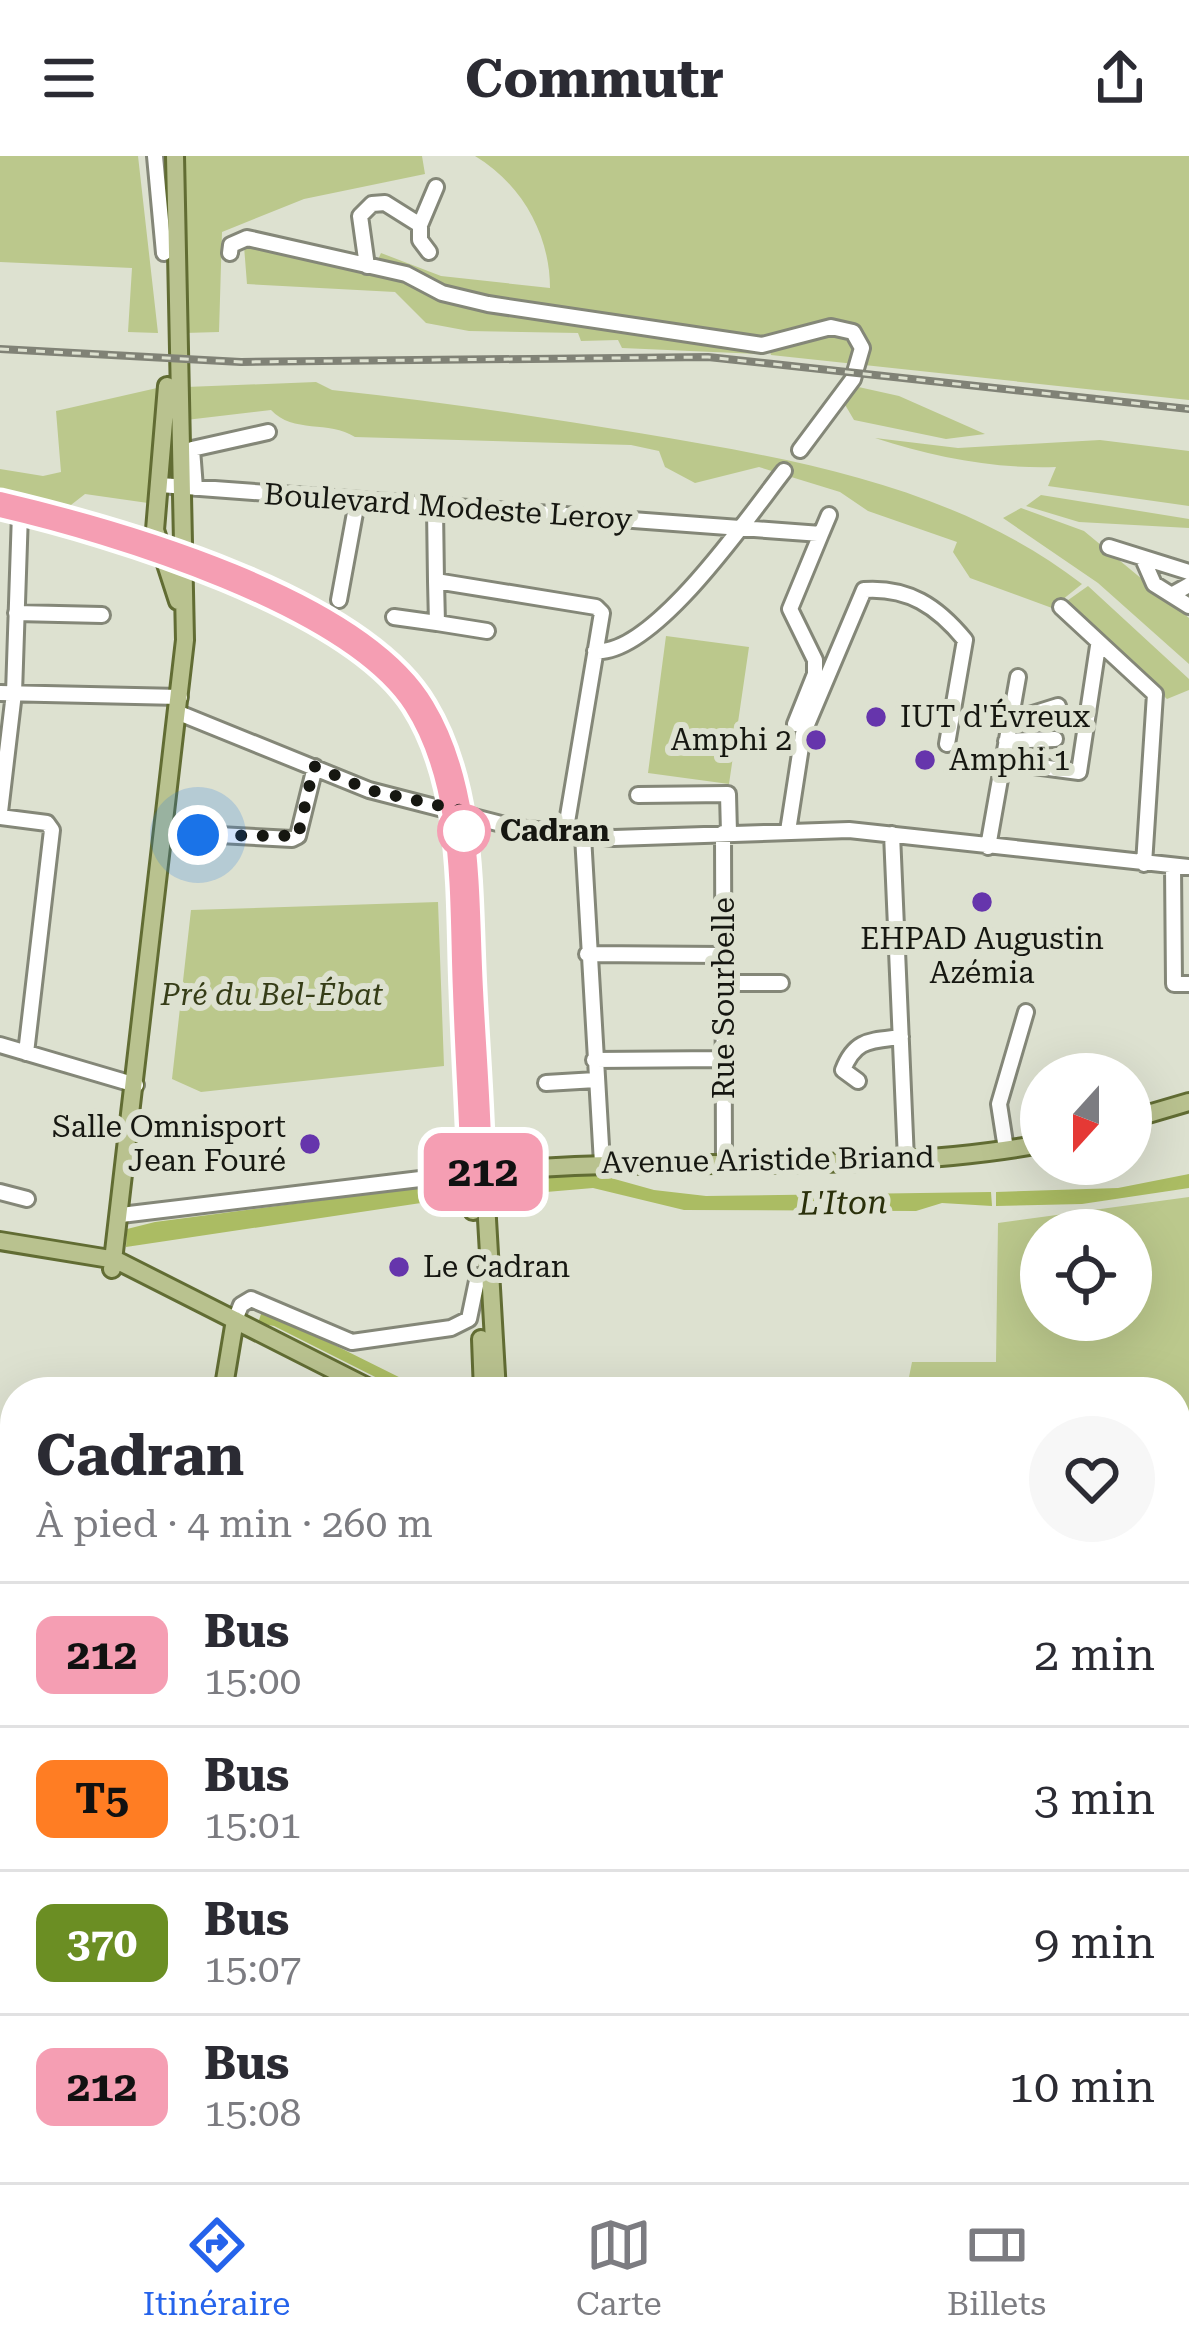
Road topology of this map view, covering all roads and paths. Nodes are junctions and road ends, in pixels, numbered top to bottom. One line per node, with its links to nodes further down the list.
1 (159, 156): 12 (main road)
2 (175, 156): 11 (main road)
3 (436, 187): 4 (street)
4 (420, 225): 5 (street); 7 (street)
5 (429, 252)
6 (230, 253): 7 (street)
7 (367, 266): 9 (street)
8 (268, 433): 11 (street)
9 (800, 450)
10 (784, 471): 18 (street)
11 (187, 487): 12 (street, Boulevard Modeste Leroy); 13 (street, Boulevard Modeste Leroy); 23 (main road)
12 (158, 494): 19 (main road); 22 (main road)
13 (357, 502): 15 (street, Boulevard Modeste Leroy); 29 (street)
14 (0, 504): 16 (main road); 19 (main road)
15 (435, 509): 18 (street, Boulevard Modeste Leroy); 26 (street)
16 (20, 513): 22 (main road); 32 (street)
17 (829, 515): 20 (street)
18 (737, 529): 20 (street, Boulevard Modeste Leroy); 39 (street)
19 (126, 534): 22 (main road)
20 (820, 534): 45 (street)
21 (1109, 547): 24 (street)
22 (159, 549): 23 (main road); 34 (main road)
23 (181, 551): 34 (main road); 52 (main road)
24 (1143, 559): 25 (street); 28 (street)
25 (1189, 572)
26 (436, 580): 36 (street); 39 (street)
27 (1189, 585): 28 (street)
28 (1173, 594): 30 (street)
29 (339, 600)
30 (1189, 606)
31 (1061, 607): 38 (street)
32 (16, 613): 33 (street); 41 (street)
33 (102, 614)
34 (182, 614): 42 (main road)
35 (394, 617): 36 (street)
36 (437, 623): 37 (street)
37 (487, 632)
38 (1098, 646): 49 (street); 61 (street)
39 (596, 651): 57 (street)
40 (1018, 677): 44 (street)
41 (7, 693): 42 (street); 53 (street)
42 (180, 705): 50 (street); 55 (main road)
43 (1058, 706): 44 (street)
44 (1010, 721): 47 (street)
45 (795, 724)
46 (1055, 739): 47 (street)
47 (1006, 740): 49 (street)
48 (946, 744): 54 (street)
49 (1003, 763): 60 (street)
50 (314, 766): 52 (street); 55 (street)
51 (638, 796): 56 (street)
52 (455, 810): 57 (street); 85 (main road)
53 (0, 814): 71 (street)
54 (788, 831): 56 (street); 58 (street)
55 (164, 832): 77 (main road)
56 (726, 833): 59 (street); 64 (street, Rue Sourbelle)
57 (565, 834): 59 (street)
58 (892, 834): 60 (street); 69 (street)
59 (583, 836): 63 (street)
60 (988, 847): 61 (street)
61 (1144, 864): 62 (street)
62 (1181, 867): 67 (street)
63 (587, 954): 64 (street); 73 (street)
64 (723, 956): 65 (street, Rue Sourbelle)
65 (724, 983): 66 (street); 72 (street, Rue Sourbelle)
66 (781, 983)
67 (1189, 984)
68 (1026, 1012): 81 (street)
69 (901, 1037): 75 (street); 82 (street)
70 (0, 1046): 71 (street)
71 (26, 1053): 77 (street)
72 (724, 1059): 73 (street); 84 (street, Rue Sourbelle)
73 (594, 1060): 74 (street)
74 (596, 1080): 76 (street); 83 (street)
75 (858, 1081)
76 (547, 1083)
77 (136, 1085): 88 (main road)
78 (1189, 1102): 79 (main road)
79 (1152, 1113)
80 (1020, 1147): 81 (main road, Avenue Aristide Briand)
81 (1006, 1149): 82 (main road, Avenue Aristide Briand)
82 (906, 1160): 84 (main road, Avenue Aristide Briand)
83 (602, 1162): 84 (main road, Avenue Aristide Briand); 85 (main road, Avenue Aristide Briand)
84 (724, 1162)
85 (477, 1173): 88 (street, Avenue Aristide Briand); 91 (main road); 97 (main road)
86 (0, 1192): 87 (street)
87 (27, 1199)
88 (124, 1217): 90 (main road)
89 (0, 1241): 90 (main road)
90 (114, 1264): 92 (main road)
91 (478, 1276): 92 (street); 96 (main road)
92 (233, 1324): 93 (main road); 94 (main road); 95 (main road)
93 (225, 1377)
94 (327, 1377)
95 (345, 1377)
96 (482, 1377)
97 (496, 1377)

